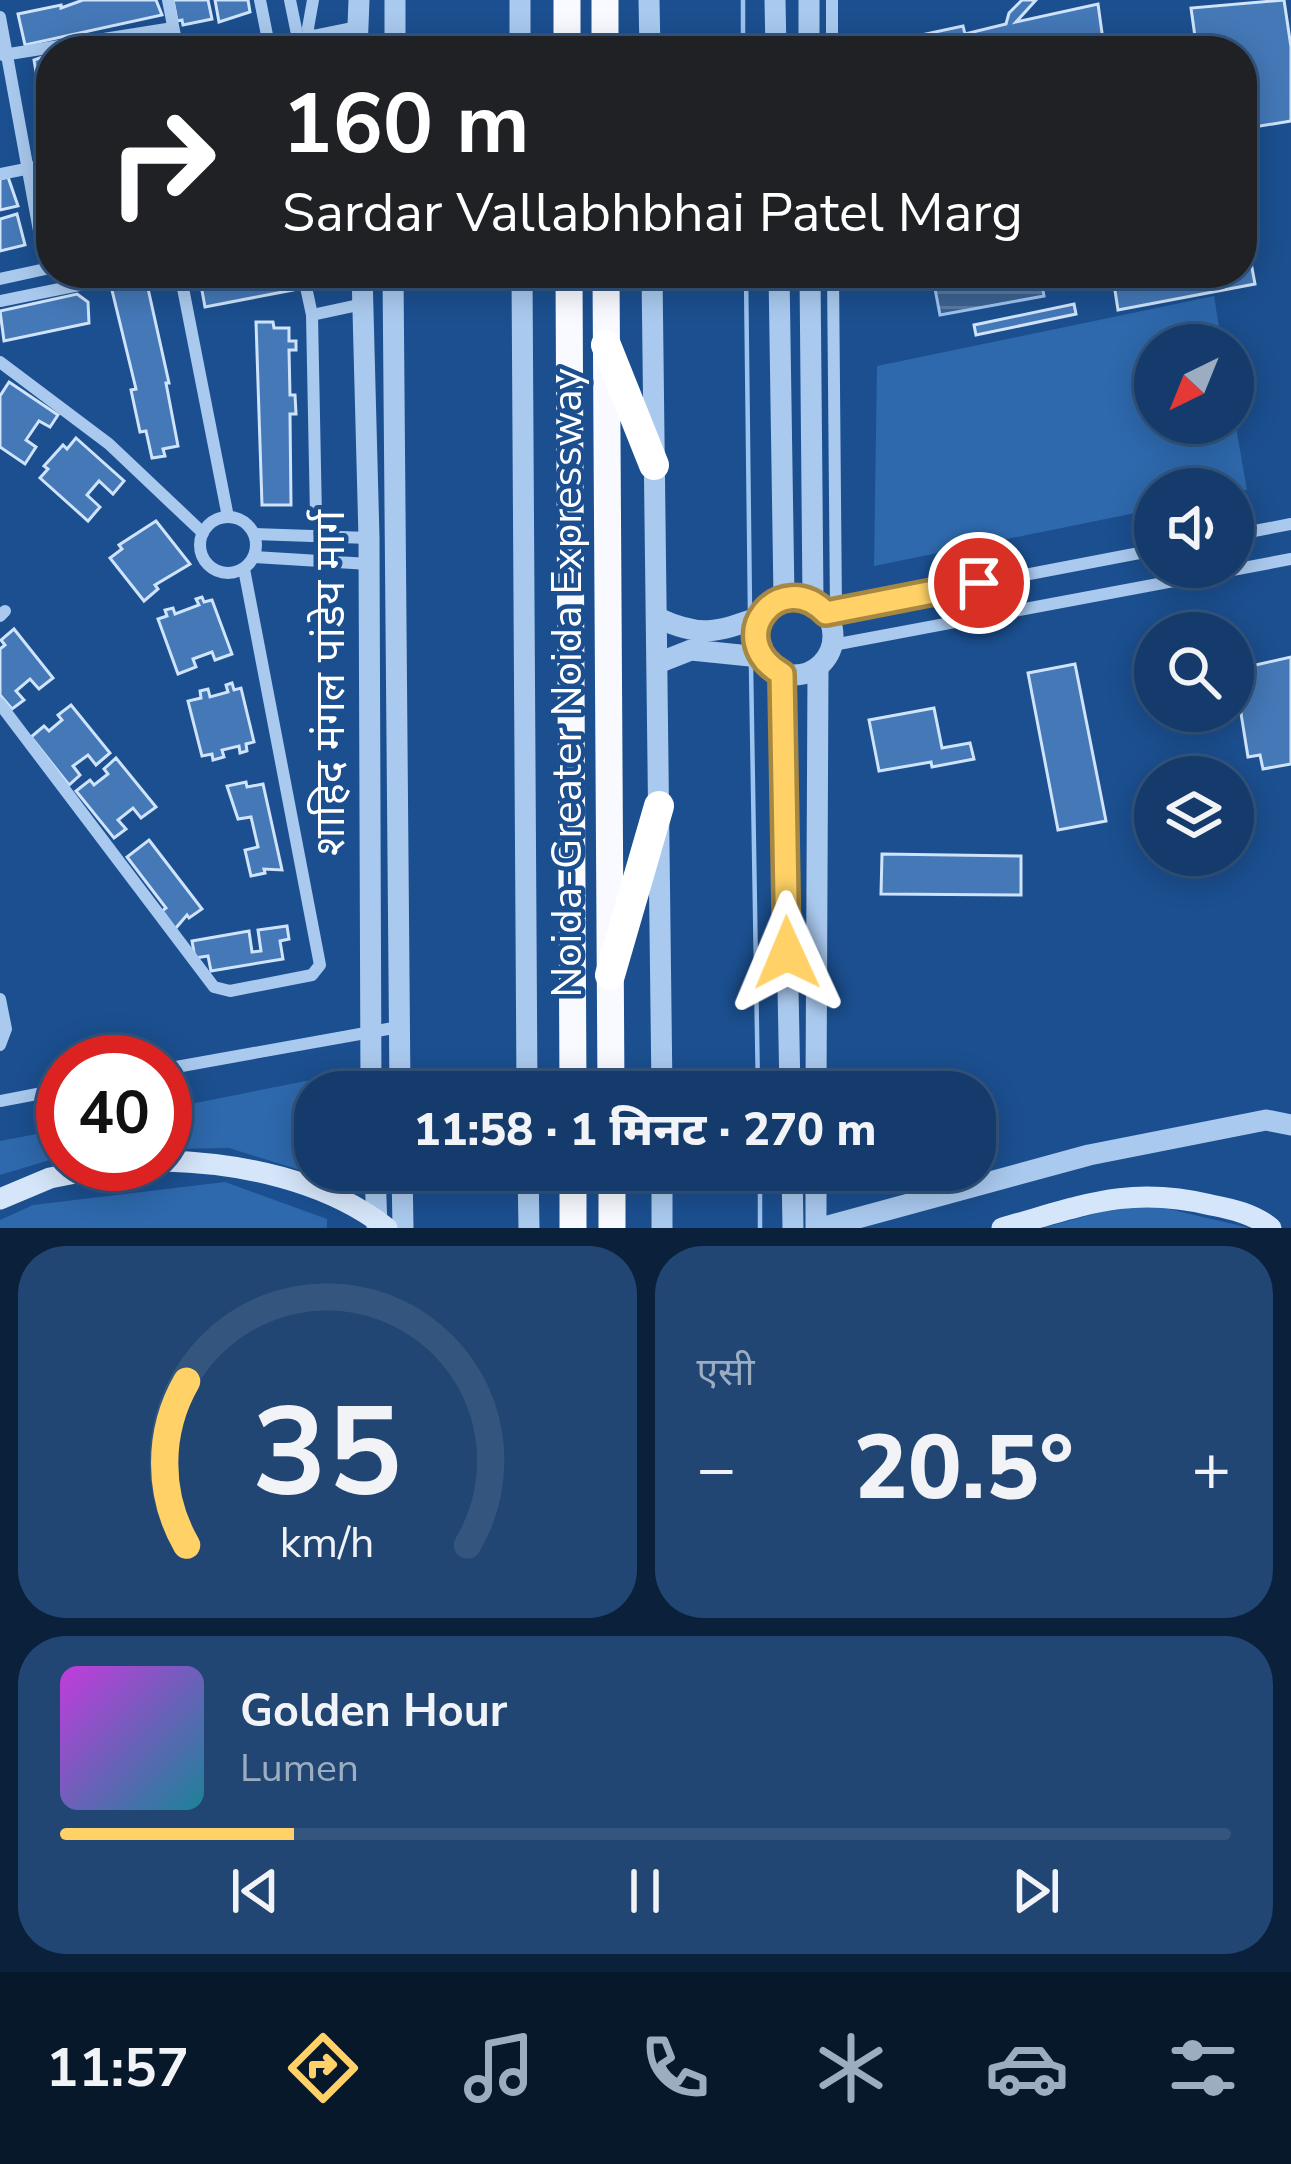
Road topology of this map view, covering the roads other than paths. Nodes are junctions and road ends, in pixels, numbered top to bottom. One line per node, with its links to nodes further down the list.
1 (168, 0): 16 (street)
2 (260, 0): 19 (street)
3 (290, 0): 20 (street)
4 (313, 0): 21 (street)
5 (358, 0): 15 (street)
6 (395, 0): 24 (street)
7 (520, 0): 25 (street)
8 (567, 0): 26 (highway)
9 (604, 0): 27 (highway)
10 (650, 0): 28 (street)
11 (775, 0): 29 (street)
12 (808, 0): 30 (street)
13 (832, 0): 31 (street)
14 (0, 17): 33 (street)
15 (358, 27): 22 (street); 23 (street)
16 (173, 28): 17 (street); 18 (street)
17 (123, 36)
18 (175, 36)
19 (268, 36)
20 (303, 36)
21 (306, 36)
22 (326, 36)
23 (358, 36)
24 (395, 36)
25 (520, 36)
26 (567, 36)
27 (605, 36)
28 (650, 36)
29 (776, 36)
30 (809, 36)
31 (832, 36)
32 (36, 50): 33 (street)
33 (3, 55): 35 (street)
34 (36, 167): 35 (street)
35 (27, 169): 36 (street); 37 (street)
36 (0, 174)
37 (36, 210)
38 (36, 271): 39 (street)
39 (0, 279)
40 (64, 288): 52 (street)
41 (183, 288): 58 (street)
42 (307, 288): 54 (street)
43 (362, 288): 53 (street, शाहिद मंगल पांडेय मार्ग)
44 (393, 288): 85 (street)
45 (522, 288): 91 (street)
46 (568, 288): 92 (highway, Noida-Greater Noida Expressway)
47 (606, 288): 55 (highway, Noida-Greater Noida Expressway)
48 (652, 288): 57 (street)
49 (779, 288): 72 (street)
50 (812, 288): 73 (street)
51 (833, 288): 73 (street)
52 (0, 301)
53 (363, 304): 54 (street); 65 (street, शाहिद मंगल पांडेय मार्ग)
54 (312, 315): 59 (street)
55 (606, 345): 57 (highway); 83 (highway, Noida-Greater Noida Expressway)
56 (0, 362): 62 (street)
57 (654, 465): 75 (street)
58 (228, 517): 62 (street); 63 (street)
59 (316, 517)
60 (1291, 524): 61 (street)
61 (1254, 531)
62 (202, 533): 71 (street)
63 (254, 534): 64 (street); 67 (street)
64 (308, 534): 65 (street); 68 (street)
65 (369, 538): 70 (street, शाहिद मंगल पांडेय मार्ग)
66 (1134, 554): 73 (street)
67 (254, 557): 68 (street); 71 (street)
68 (309, 559): 70 (street)
69 (1291, 559): 76 (street)
70 (369, 564): 86 (street, शाहिद मंगल पांडेय मार्ग)
71 (244, 569): 81 (street)
72 (784, 598): 73 (street); 74 (street)
73 (825, 608): 76 (street)
74 (760, 617): 75 (street); 77 (street)
75 (658, 618): 78 (street)
76 (833, 645): 79 (street)
77 (760, 657): 78 (street); 80 (street)
78 (658, 663): 82 (street)
79 (818, 669): 80 (street); 96 (street)
80 (782, 674): 95 (street)
81 (0, 704)
82 (659, 806): 83 (highway); 94 (street)
83 (610, 976): 93 (highway, Noida-Greater Noida Expressway)
84 (0, 999): 87 (street)
85 (399, 1027): 86 (street); 90 (street)
86 (368, 1029): 88 (street); 89 (street, शाहिद मंगल पांडेय मार्ग)
87 (0, 1045)
88 (192, 1064)
89 (370, 1071)
90 (400, 1071)
91 (527, 1071)
92 (573, 1071)
93 (611, 1071)
94 (662, 1071)
95 (790, 1071)
96 (818, 1071)
97 (36, 1094): 98 (street)
98 (0, 1101)
99 (1291, 1125): 118 (street)
100 (192, 1162): 111 (main road)
101 (36, 1184): 110 (main road)
102 (377, 1191): 111 (street)
103 (402, 1191): 112 (street)
104 (528, 1191): 113 (street)
105 (573, 1191): 114 (highway)
106 (612, 1191): 115 (highway)
107 (662, 1191): 116 (street)
108 (792, 1191): 117 (street)
109 (817, 1191): 118 (street)
110 (0, 1199)
111 (380, 1226)
112 (403, 1228)
113 (529, 1228)
114 (573, 1228)
115 (612, 1228)
116 (662, 1228)
117 (793, 1228)
118 (819, 1228)
119 (1002, 1228): 120 (main road)
120 (1271, 1228)

